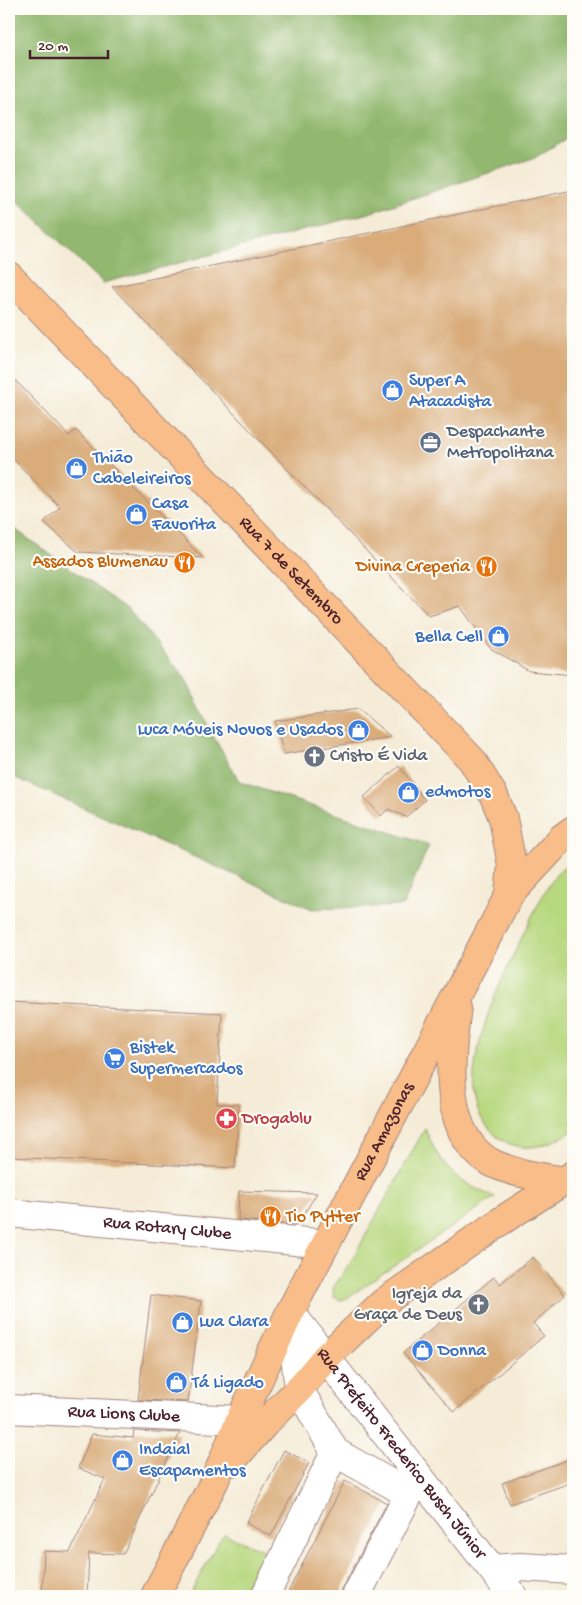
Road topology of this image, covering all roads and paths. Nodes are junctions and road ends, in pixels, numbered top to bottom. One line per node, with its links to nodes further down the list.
1 (9, 276): 3 (main road, Rua 7 de Setembro)
2 (573, 830): 3 (main road, Rua Amazonas)
3 (509, 895): 4 (main road, Rua Amazonas)
4 (459, 988): 5 (main road); 7 (main road, Rua Amazonas)
5 (569, 1178): 9 (main road, Rua Amazonas)
6 (9, 1213): 7 (street, Rua Rotary Clube)
7 (326, 1244): 8 (main road, Rua Amazonas)
8 (290, 1312): 9 (street, Rua Prefeito Frederico Busch Júnior); 10 (street); 12 (main road, Rua Amazonas)
9 (325, 1358): 10 (main road, Rua Amazonas); 15 (street, Rua Prefeito Frederico Busch Júnior)
10 (300, 1389): 13 (street); 14 (main road, Rua Amazonas)
11 (9, 1409): 12 (street, Rua Lions Clube)
12 (240, 1420): 14 (main road, Rua Amazonas)
13 (335, 1452): 18 (street); 19 (street)
14 (214, 1482): 17 (main road, Rua Amazonas)
15 (492, 1569): 16 (street); 20 (street, Rua Prefeito Frederico Busch Júnior)
16 (573, 1570)
17 (155, 1596)
18 (265, 1596)
19 (356, 1596)
20 (512, 1596)

